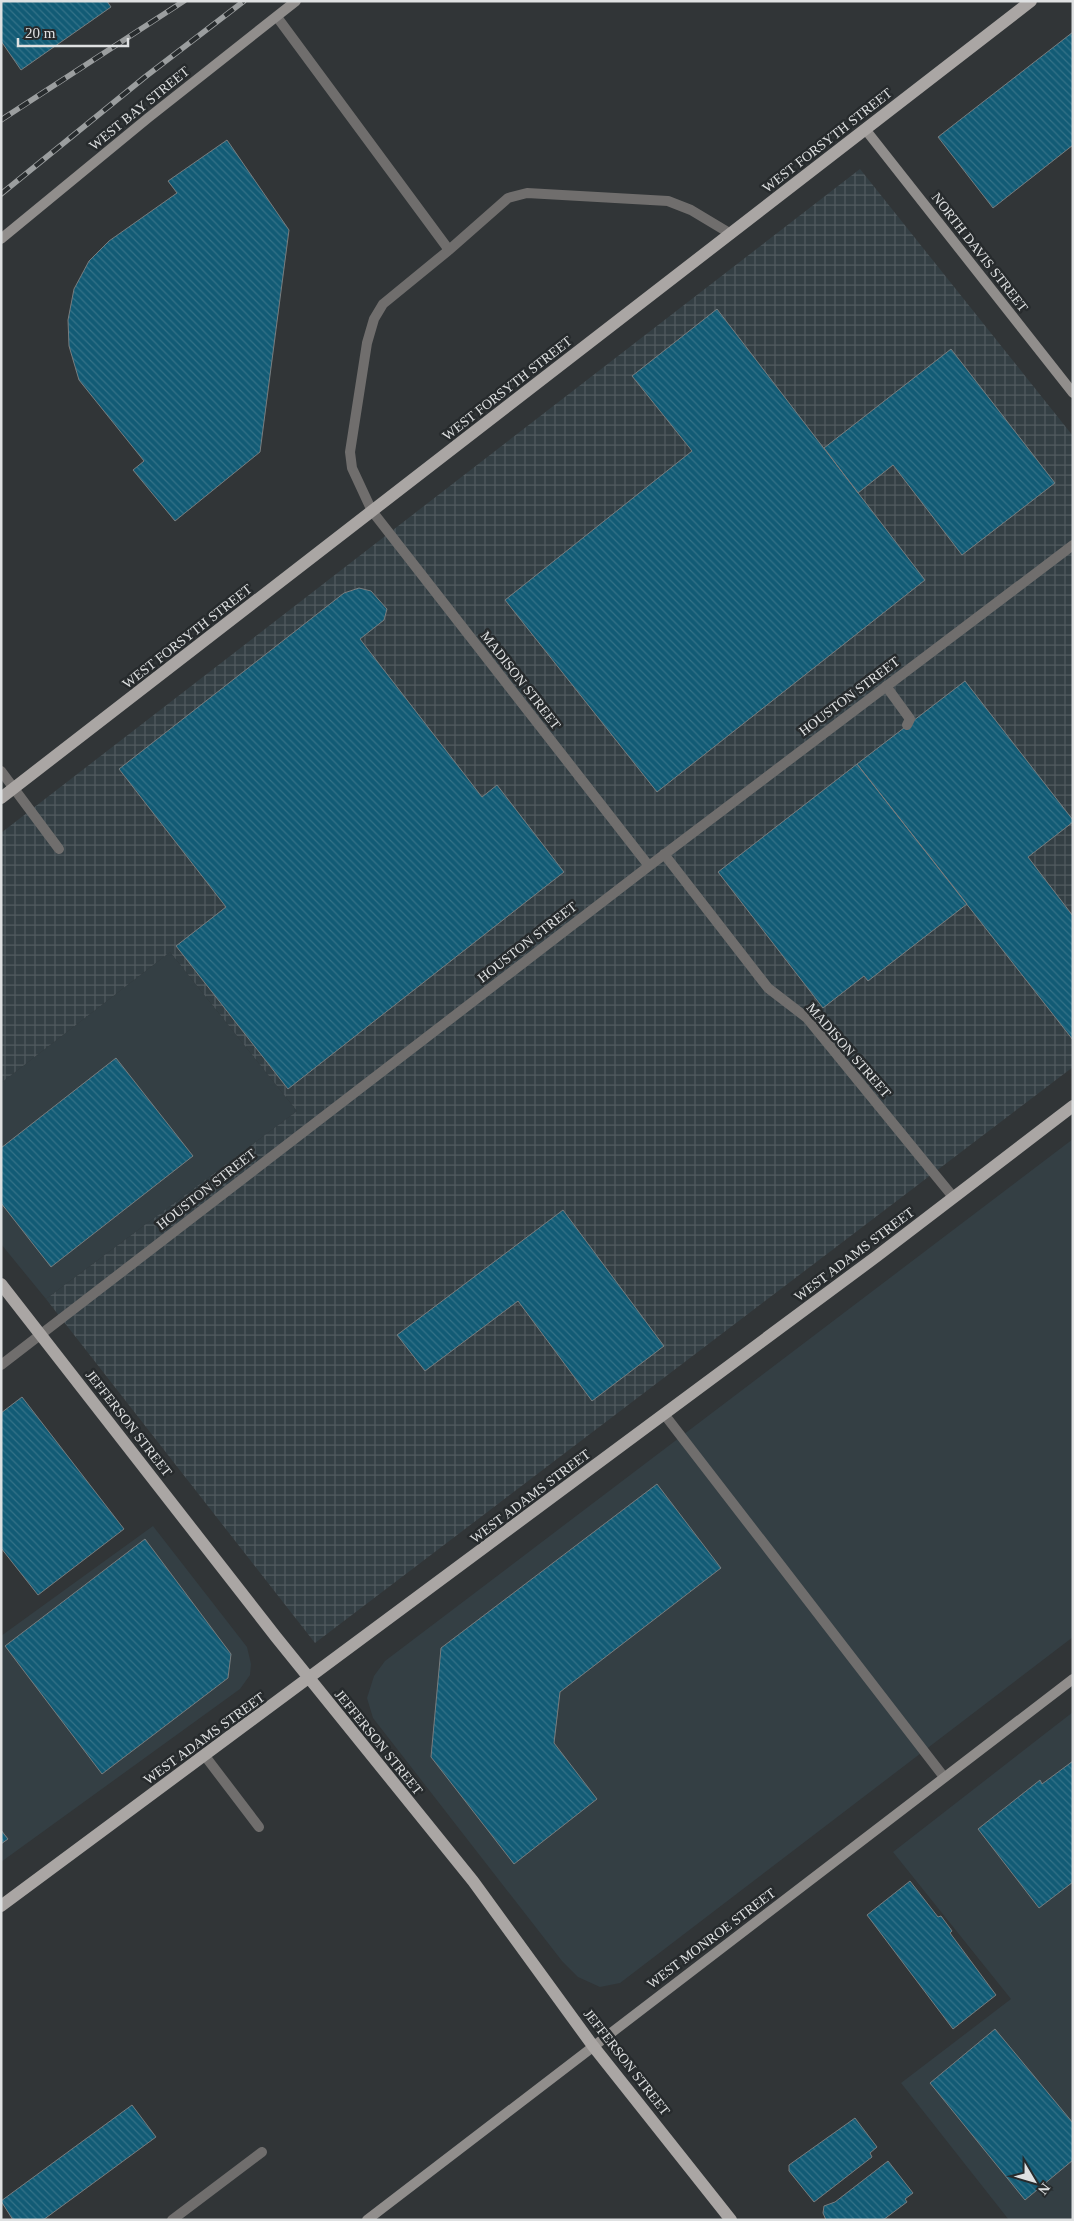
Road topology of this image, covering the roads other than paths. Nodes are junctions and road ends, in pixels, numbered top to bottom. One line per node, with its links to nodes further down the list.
1 (296, 1): 3 (street, WEST BAY STREET)
2 (1032, 1): 4 (main road, WEST FORSYTH STREET)
3 (277, 17): 6 (street, WEST BAY STREET); 7 (street)
4 (865, 129): 5 (main road, WEST FORSYTH STREET); 8 (street, NORTH DAVIS STREET)
5 (730, 234): 7 (street, MADISON STREET); 9 (main road, WEST FORSYTH STREET)
6 (1, 239)
7 (449, 250): 9 (street, MADISON STREET)
8 (1073, 393)
9 (372, 511): 14 (main road, WEST FORSYTH STREET); 18 (street, MADISON STREET)
10 (1073, 545): 11 (street, HOUSTON STREET)
11 (886, 686): 12 (street); 17 (street, HOUSTON STREET)
12 (907, 725)
13 (1, 770): 14 (street)
14 (14, 788): 15 (main road, WEST FORSYTH STREET); 16 (street)
15 (1, 798)
16 (59, 849)
17 (664, 854): 18 (street, HOUSTON STREET); 20 (street, MADISON STREET)
18 (649, 866): 22 (street, HOUSTON STREET)
19 (1073, 1106): 20 (main road, WEST ADAMS STREET)
20 (954, 1198): 24 (main road, WEST ADAMS STREET)
21 (1, 1284): 22 (main road, JEFFERSON STREET)
22 (41, 1334): 23 (street, HOUSTON STREET); 25 (main road, JEFFERSON STREET)
23 (1, 1364)
24 (664, 1414): 25 (main road, WEST ADAMS STREET); 28 (street)
25 (309, 1679): 27 (main road, WEST ADAMS STREET); 31 (main road, JEFFERSON STREET)
26 (1073, 1679): 28 (street, WEST MONROE STREET)
27 (205, 1756): 29 (street); 30 (main road, WEST ADAMS STREET)
28 (944, 1777): 31 (street, WEST MONROE STREET)
29 (259, 1827)
30 (1, 1906)
31 (593, 2046): 34 (street, WEST MONROE STREET); 35 (main road, JEFFERSON STREET)
32 (262, 2152): 33 (street)
33 (172, 2220)
34 (367, 2220)
35 (731, 2220)

